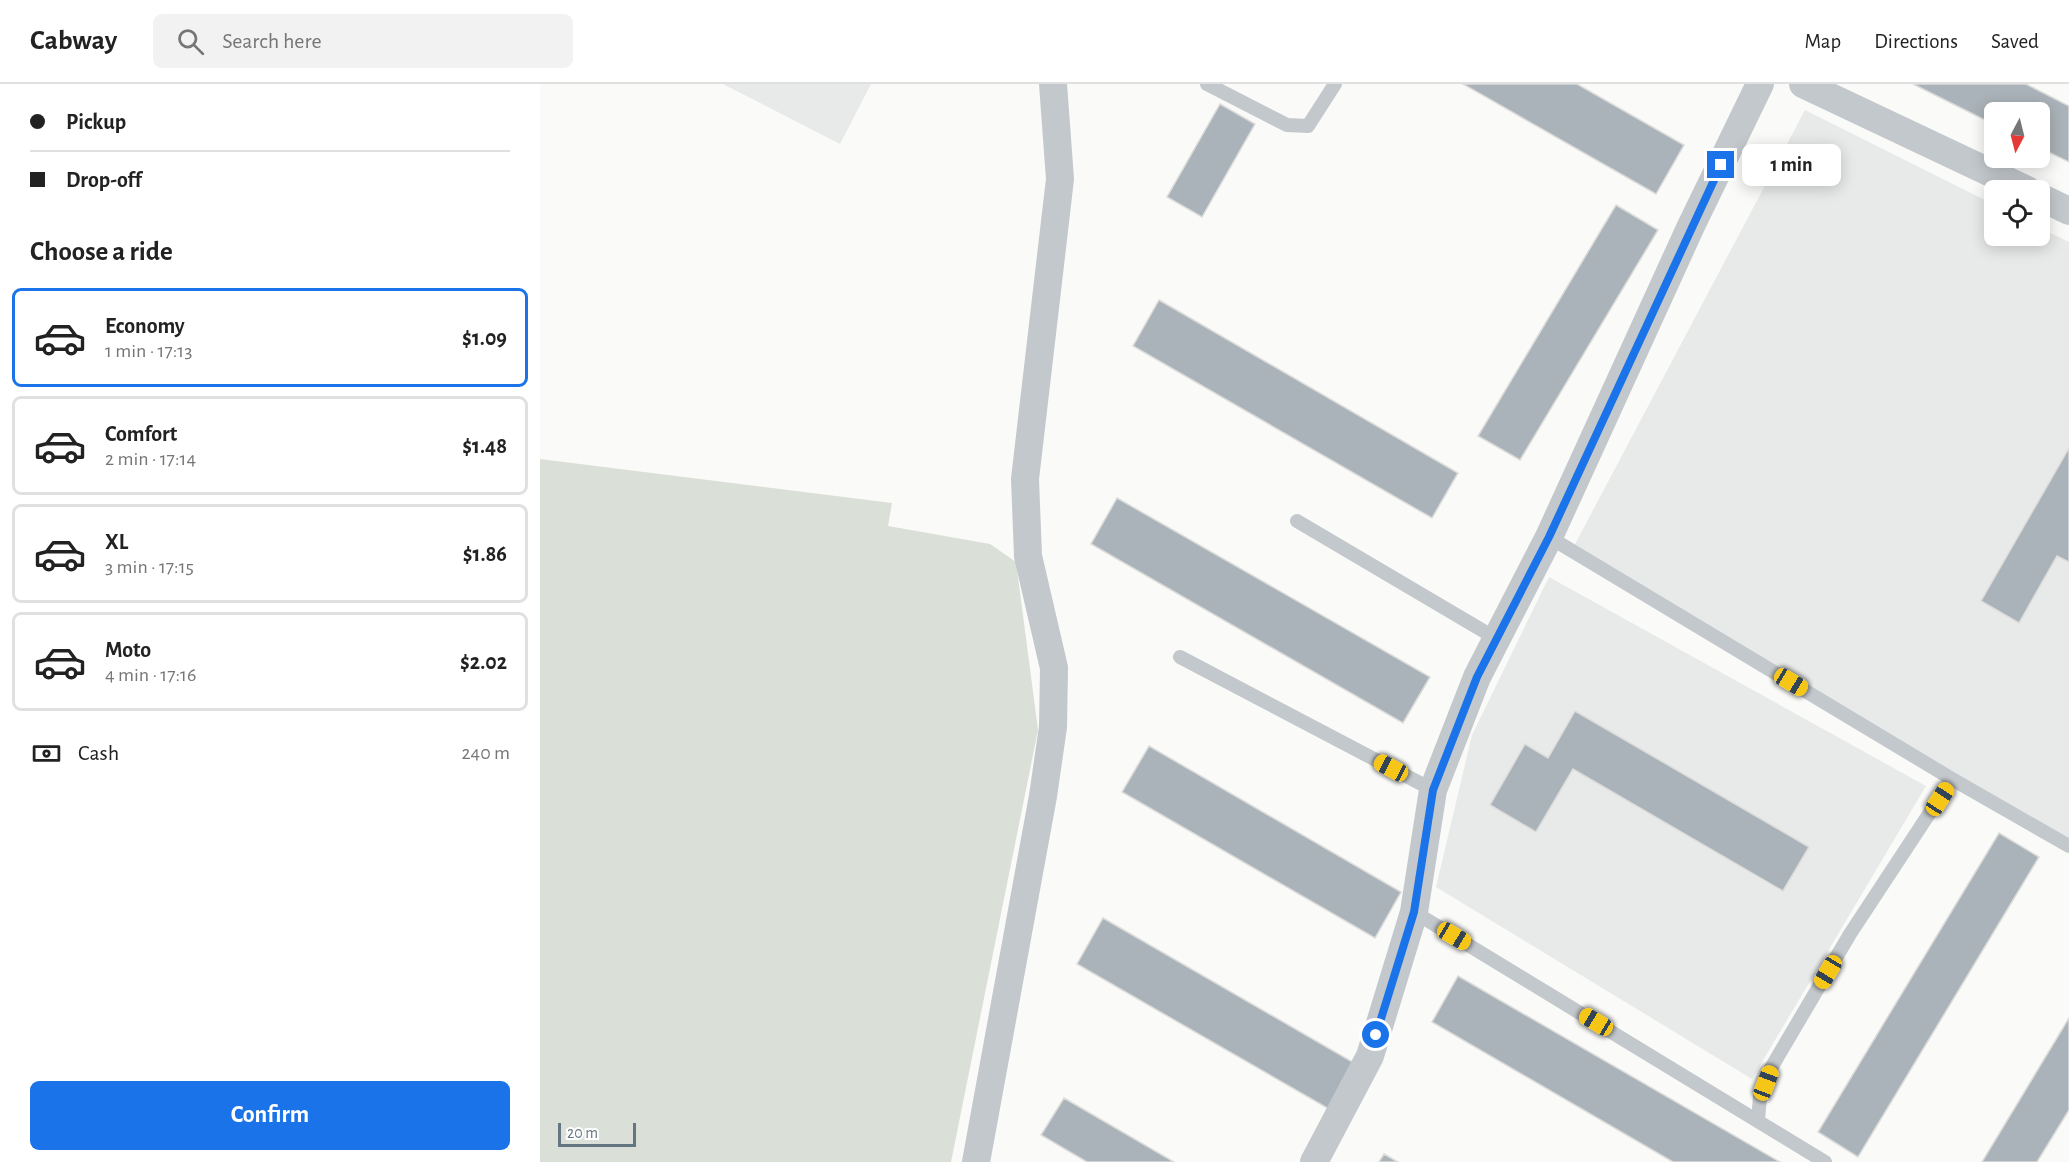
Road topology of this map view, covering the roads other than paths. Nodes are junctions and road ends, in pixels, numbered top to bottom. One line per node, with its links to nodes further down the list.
1 (1053, 84): 18 (street)
2 (1207, 84): 3 (lane)
3 (1335, 84)
4 (1760, 84): 10 (street)
5 (1803, 84): 6 (street)
6 (2006, 180)
7 (2050, 202): 8 (street)
8 (2069, 211)
9 (1297, 520): 11 (lane)
10 (1549, 537): 11 (street); 13 (lane)
11 (1497, 639): 14 (street)
12 (1179, 657): 14 (lane)
13 (1952, 779): 15 (lane); 17 (lane)
14 (1433, 790): 16 (street)
15 (2069, 846)
16 (1414, 912): 17 (lane); 19 (street)
17 (1758, 1120): 20 (lane)
18 (976, 1162)
19 (1314, 1162)
20 (1825, 1162)

